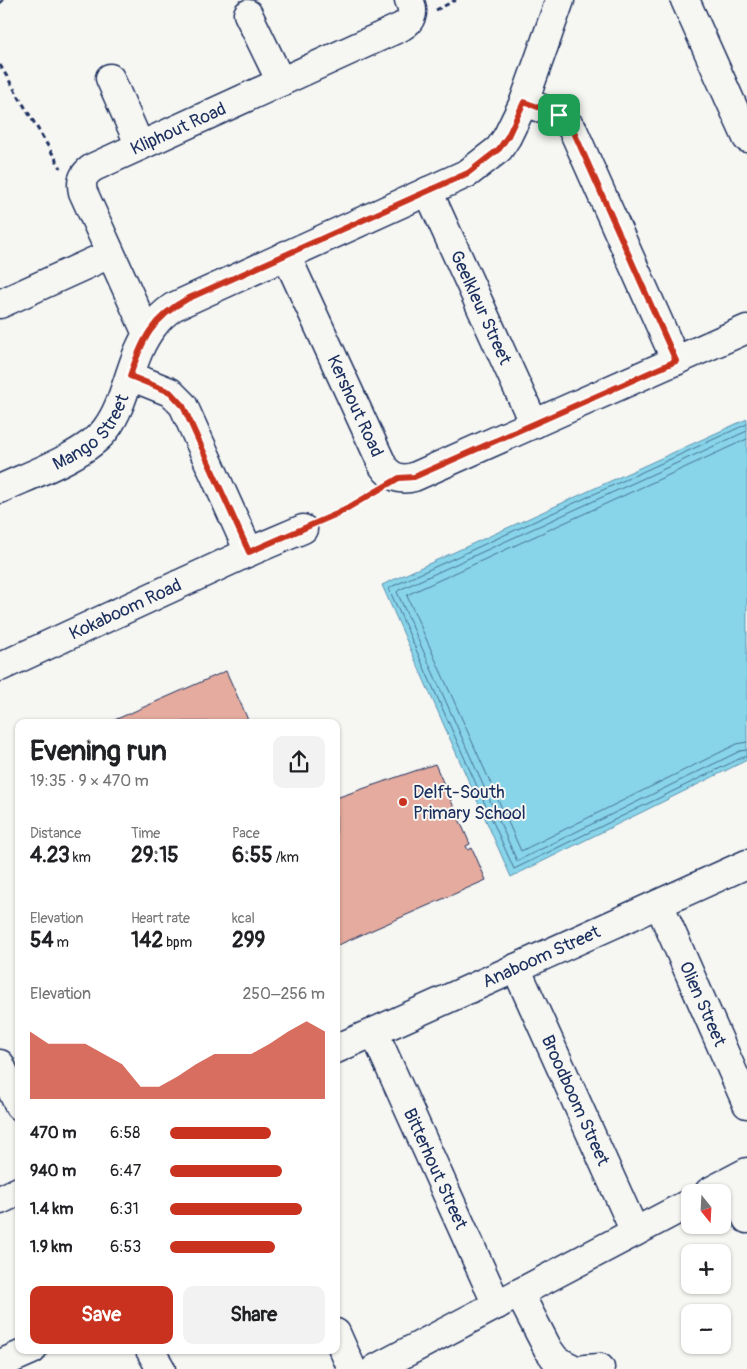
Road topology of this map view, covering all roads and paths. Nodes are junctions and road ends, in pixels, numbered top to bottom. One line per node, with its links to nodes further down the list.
1 (3, 0): 5 (path)
2 (410, 0): 9 (street, Kliphout Road)
3 (560, 0): 10 (street, Mango Street)
4 (685, 0): 11 (street)
5 (0, 3)
6 (248, 14): 9 (street)
7 (0, 65): 13 (path)
8 (110, 78): 12 (street)
9 (281, 82): 12 (street, Kliphout Road)
10 (524, 102): 14 (street, Mango Street); 20 (street)
11 (747, 138)
12 (140, 146): 13 (street, Kliphout Road)
13 (82, 181): 15 (street)
14 (428, 191): 16 (street, Mango Street); 22 (street, Geelkleur Street)
15 (110, 254): 17 (street); 19 (street)
16 (286, 255): 19 (street, Mango Street); 23 (street, Kershout Road)
17 (0, 304)
18 (747, 330): 20 (street)
19 (147, 334): 21 (street, Mango Street)
20 (676, 361): 22 (street)
21 (130, 376): 24 (street, Mango Street); 26 (street)
22 (534, 424): 23 (street)
23 (399, 478): 25 (path)
24 (0, 489)
25 (303, 529): 26 (street, Kokaboom Road)
26 (249, 552): 27 (street, Kokaboom Road)
27 (0, 667)
28 (747, 864): 29 (street, Anaboom Street)
29 (659, 904): 30 (street, Anaboom Street); 35 (street, Olien Street)
30 (516, 968): 31 (street, Anaboom Street); 41 (street, Broodboom Street)
31 (374, 1032): 32 (street, Anaboom Street); 42 (street, Bitterhout Street)
32 (340, 1047)
33 (0, 1064): 34 (street)
34 (15, 1097)
35 (747, 1104)
36 (728, 1182): 40 (street)
37 (15, 1194): 38 (street)
38 (0, 1200)
39 (681, 1208): 41 (street)
40 (747, 1219)
41 (635, 1232): 42 (street)
42 (508, 1299): 49 (street); 50 (street, Bitterhout Street)
43 (340, 1341): 48 (street)
44 (23, 1354): 46 (street)
45 (152, 1354): 47 (street)
46 (0, 1364)
47 (161, 1369)
48 (352, 1369)
49 (376, 1369)
50 (587, 1369)

